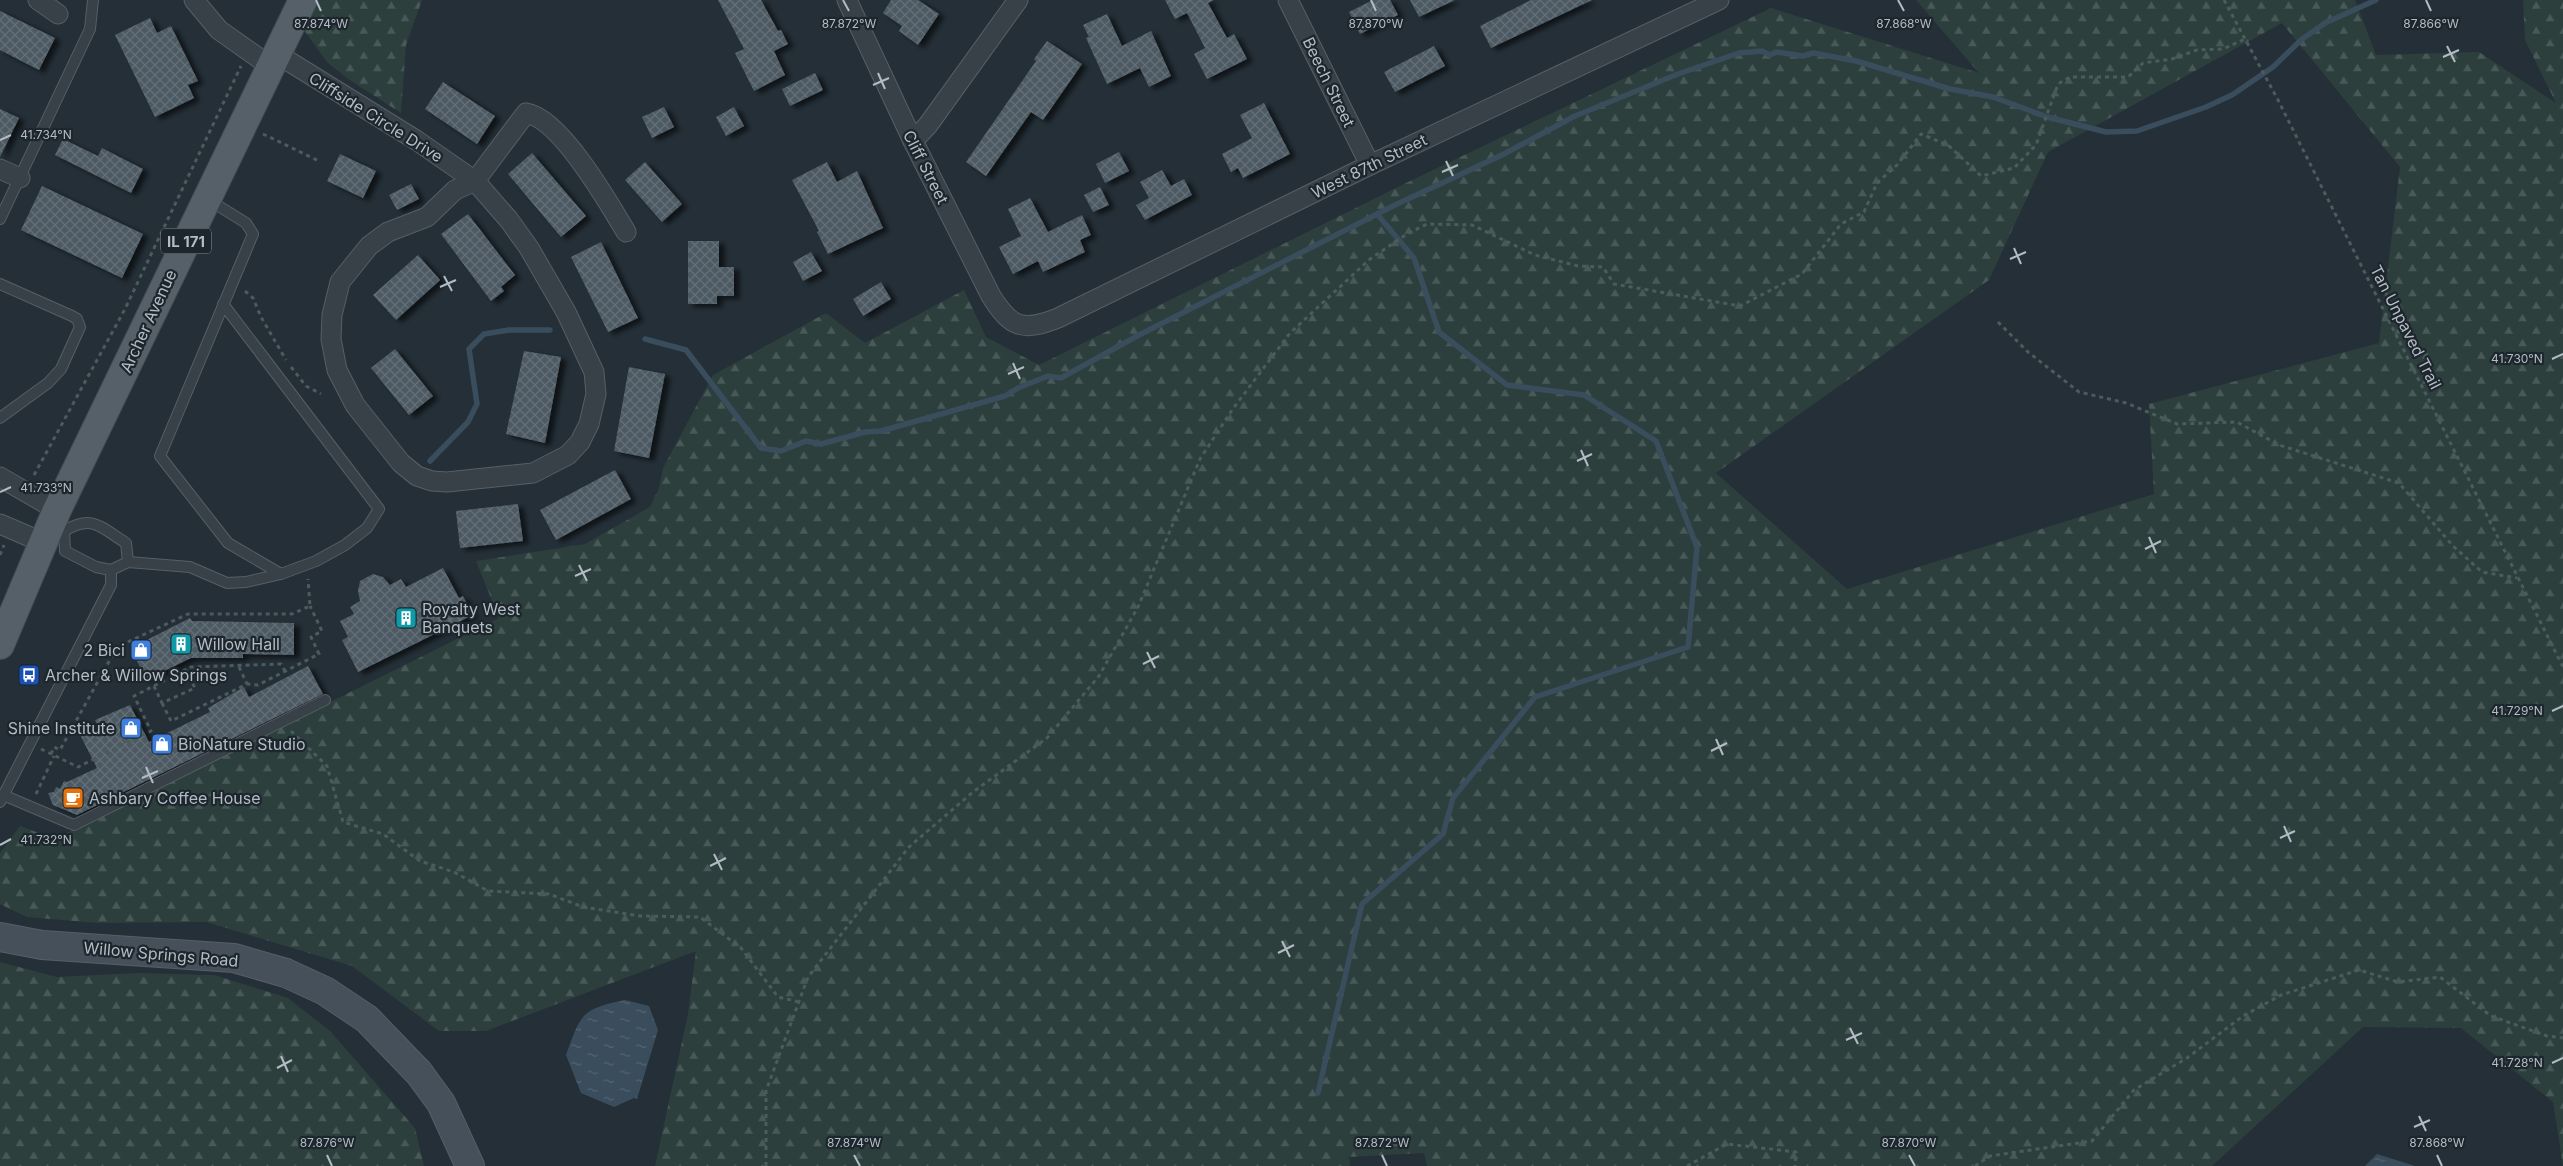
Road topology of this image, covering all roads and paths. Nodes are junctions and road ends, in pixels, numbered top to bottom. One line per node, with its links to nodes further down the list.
1 (38, 0): 10 (street)
2 (92, 0): 19 (lane)
3 (194, 0): 12 (street, Cliffside Circle Drive)
4 (303, 0): 12 (main road, Archer Avenue / IL 171)
5 (847, 0): 15 (street, Cliff Street)
6 (1018, 0): 15 (street)
7 (1288, 0): 17 (street, Beech Street)
8 (1719, 0): 17 (street, West 87th Street)
9 (2224, 0): 11 (path, Tan Unpaved Trail)
10 (58, 14)
11 (2246, 39): 40 (path, Tan Unpaved Trail); 56 (path)
12 (273, 60): 20 (street, Cliffside Circle Drive); 21 (main road, Archer Avenue / IL 171)
13 (240, 67): 32 (path)
14 (255, 130): 16 (path)
15 (913, 141): 28 (street, Cliff Street)
16 (319, 161)
17 (1370, 165): 28 (street, West 87th Street)
18 (0, 169): 19 (street)
19 (20, 178): 22 (lane)
20 (475, 181): 20 (street, Cliffside Circle Drive); 23 (street)
21 (206, 198): 24 (lane); 33 (main road, Archer Avenue / IL 171)
22 (0, 219)
23 (626, 232)
24 (233, 280): 26 (lane); 29 (path)
25 (0, 284): 30 (lane)
26 (224, 304): 37 (lane); 39 (lane)
27 (1998, 322): 40 (path)
28 (1018, 325)
29 (321, 394)
30 (0, 418)
31 (0, 477): 33 (street)
32 (32, 478)
33 (54, 527): 34 (street); 36 (lane); 38 (lane); 42 (main road, Archer Avenue / IL 171)
34 (2, 533): 35 (path)
35 (0, 555)
36 (128, 562): 38 (lane); 39 (lane)
37 (307, 565): 39 (lane); 41 (path)
38 (111, 570): 53 (lane)
39 (281, 574)
40 (2518, 578): 43 (path, Tan Unpaved Trail)
41 (310, 606): 46 (path); 52 (path)
42 (0, 646)
43 (2563, 666)
44 (239, 667): 45 (path); 46 (path); 47 (path)
45 (186, 670): 48 (path); 50 (path)
46 (285, 671): 47 (path)
47 (247, 684): 50 (path)
48 (154, 686): 50 (path); 52 (path)
49 (325, 700): 51 (lane)
50 (162, 703)
51 (282, 722): 54 (lane); 56 (path)
52 (54, 756): 54 (path)
53 (2, 799): 54 (lane)
54 (30, 808)
55 (0, 937): 58 (street, Willow Springs Road)
56 (799, 1002): 59 (path)
57 (2563, 1038): 62 (path)
58 (470, 1166)
59 (766, 1166)
60 (1687, 1166): 61 (path)
61 (1795, 1166)
62 (1975, 1166)

